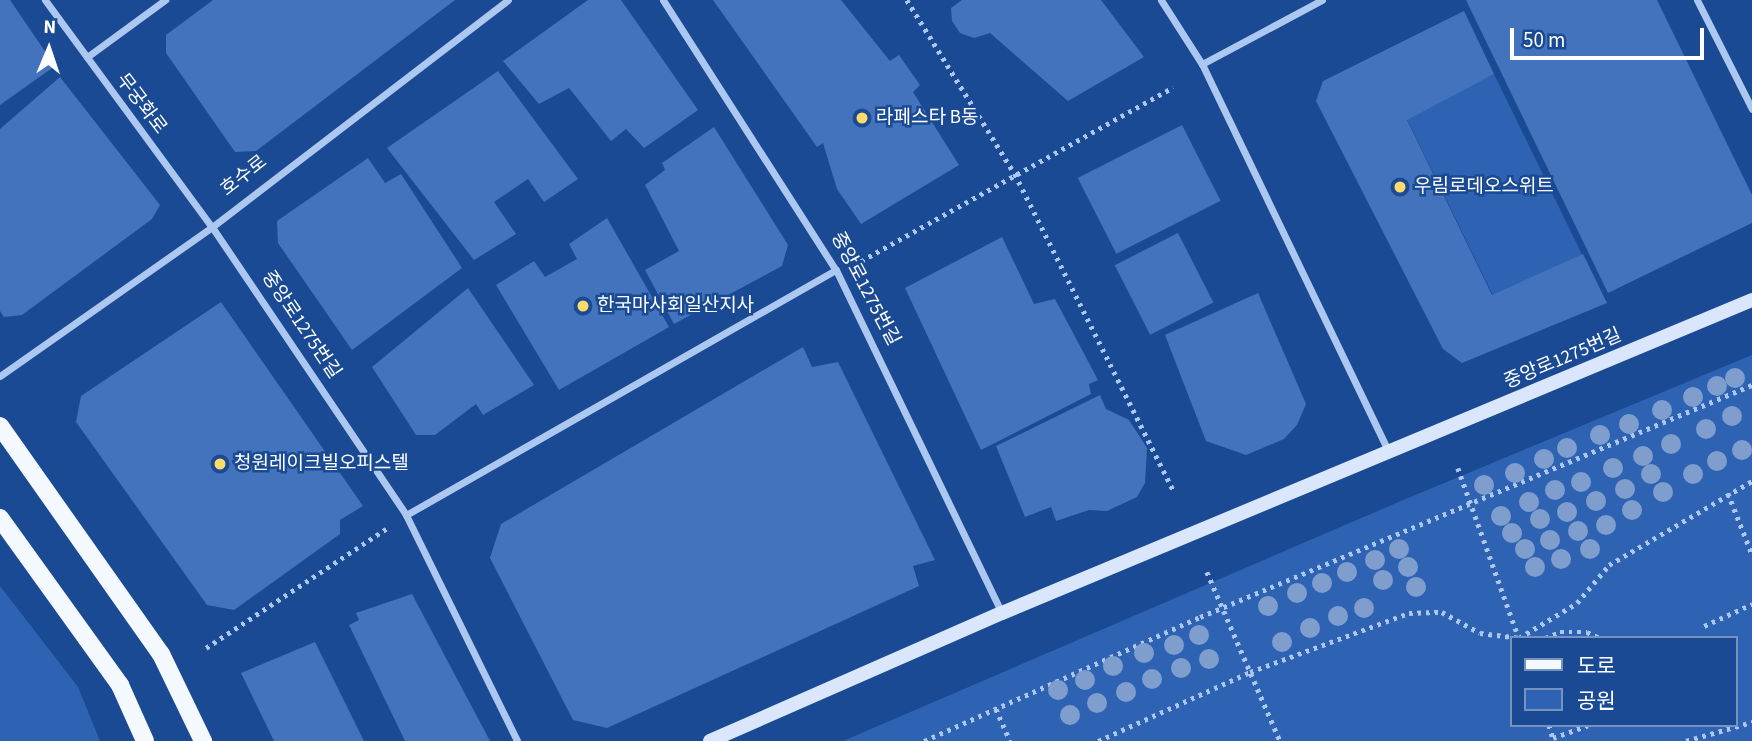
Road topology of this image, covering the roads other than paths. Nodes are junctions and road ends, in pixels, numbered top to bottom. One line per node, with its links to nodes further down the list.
1 (45, 0): 8 (street, 무궁화로)
2 (165, 0): 8 (street)
3 (508, 0): 11 (street, 호수로)
4 (663, 0): 12 (street, 중앙로1275번길)
5 (1161, 0): 9 (street)
6 (1322, 0): 9 (street)
7 (1698, 0): 10 (street)
8 (87, 57): 11 (street, 무궁화로)
9 (1202, 64): 16 (street)
10 (1752, 108)
11 (212, 227): 14 (street, 호수로); 17 (street, 중앙로1275번길)
12 (836, 270): 17 (street); 19 (street, 중앙로1275번길)
13 (1752, 300): 16 (main road, 중앙로1275번길)
14 (0, 376)
15 (0, 426): 21 (main road)
16 (1389, 453): 19 (main road, 중앙로1275번길)
17 (406, 515): 22 (street, 중앙로1275번길)
18 (0, 518): 20 (main road)
19 (1002, 613): 23 (main road, 중앙로1275번길)
20 (145, 741)
21 (203, 741)
22 (517, 741)
23 (710, 741)

